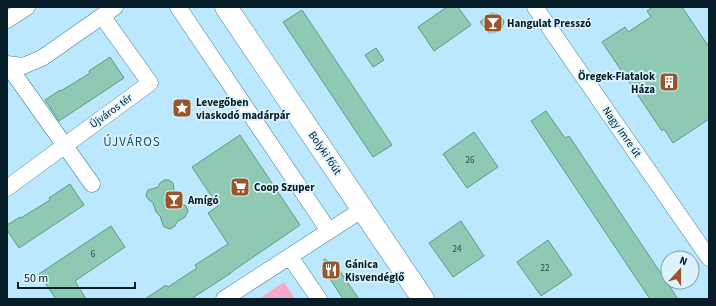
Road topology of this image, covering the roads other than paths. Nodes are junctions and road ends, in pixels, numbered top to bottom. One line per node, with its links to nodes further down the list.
1 (27, 7): 7 (street)
2 (115, 7): 6 (street)
3 (178, 7): 13 (street)
4 (226, 7): 12 (main road, Bolyki főút)
5 (535, 7): 15 (street, Nagy Imre út)
6 (102, 16): 8 (street); 9 (street, Újváros tér)
7 (7, 20)
8 (7, 64): 9 (street)
9 (64, 146): 10 (street); 11 (street, Újváros tér)
10 (92, 184)
11 (7, 188)
12 (363, 209): 13 (street); 18 (main road, Bolyki főút)
13 (329, 231): 14 (street)
14 (290, 257): 16 (street); 17 (street)
15 (709, 258)
16 (224, 299)
17 (318, 299)
18 (423, 299)

